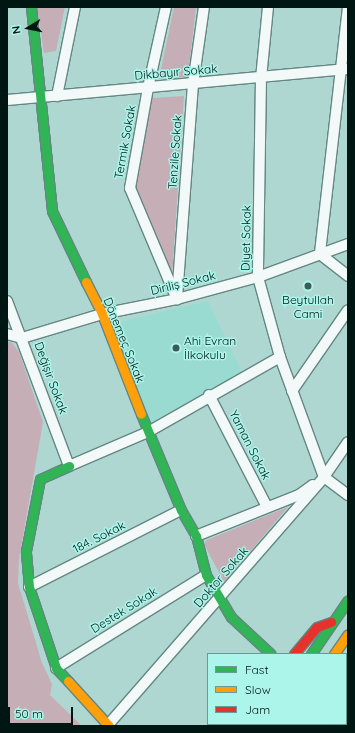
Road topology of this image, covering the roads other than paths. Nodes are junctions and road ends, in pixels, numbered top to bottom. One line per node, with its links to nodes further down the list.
1 (31, 7): 12 (street, Dönemeç Sokak)
2 (75, 7): 11 (street)
3 (166, 7): 10 (street, Termik Sokak)
4 (204, 7): 9 (street, Tenzile Sokak)
5 (268, 7): 8 (street, Diyet Sokak)
6 (348, 7): 7 (street)
7 (345, 69): 8 (street, Dikbayır Sokak); 15 (street)
8 (261, 78): 9 (street, Dikbayır Sokak); 17 (street, Diyet Sokak)
9 (192, 84): 10 (street, Dikbayır Sokak); 18 (street, Tenzile Sokak)
10 (148, 88): 11 (street, Dikbayır Sokak); 18 (street, Termik Sokak)
11 (57, 96): 12 (street, Dikbayır Sokak)
12 (42, 98): 13 (street, Dikbayır Sokak); 21 (street, Dönemeç Sokak)
13 (7, 100)
14 (348, 244): 15 (street, Diriliş Sokak)
15 (320, 254): 16 (street); 17 (street, Diriliş Sokak)
16 (348, 276)
17 (258, 277): 18 (street, Diriliş Sokak); 24 (street, Diyet Sokak)
18 (177, 299): 21 (street, Diriliş Sokak)
19 (7, 301): 23 (street, Değişir Sokak)
20 (348, 310): 25 (street)
21 (102, 314): 23 (street, Diriliş Sokak); 27 (street, Dönemeç Sokak)
22 (7, 334): 23 (street)
23 (22, 338): 29 (street, Değişir Sokak)
24 (280, 357): 25 (street, Diyet Sokak); 26 (street)
25 (292, 391): 30 (street, Diyet Sokak)
26 (209, 395): 27 (street); 32 (street, Yaman Sokak)
27 (148, 432): 29 (street); 33 (street, Dönemeç Sokak)
28 (348, 442): 30 (street, Doktor Sokak)
29 (69, 466): 36 (street)
30 (324, 477): 31 (street); 32 (street); 37 (street, Doktor Sokak)
31 (348, 495)
32 (267, 507): 34 (street)
33 (181, 510): 34 (street, Dönemeç Sokak); 36 (street, 184. Sokak)
34 (196, 536): 35 (street, Dönemeç Sokak)
35 (206, 574): 37 (street, Dönemeç Sokak); 45 (street, Destek Sokak)
36 (29, 587): 45 (street)
37 (219, 600): 41 (street, Dönemeç Sokak); 46 (street, Doktor Sokak)
38 (348, 600): 39 (street)
39 (332, 622): 42 (street); 43 (street)
40 (348, 634): 44 (street)
41 (270, 653)
42 (295, 653)
43 (312, 653)
44 (335, 653)
45 (56, 668): 46 (street)
46 (109, 725)

